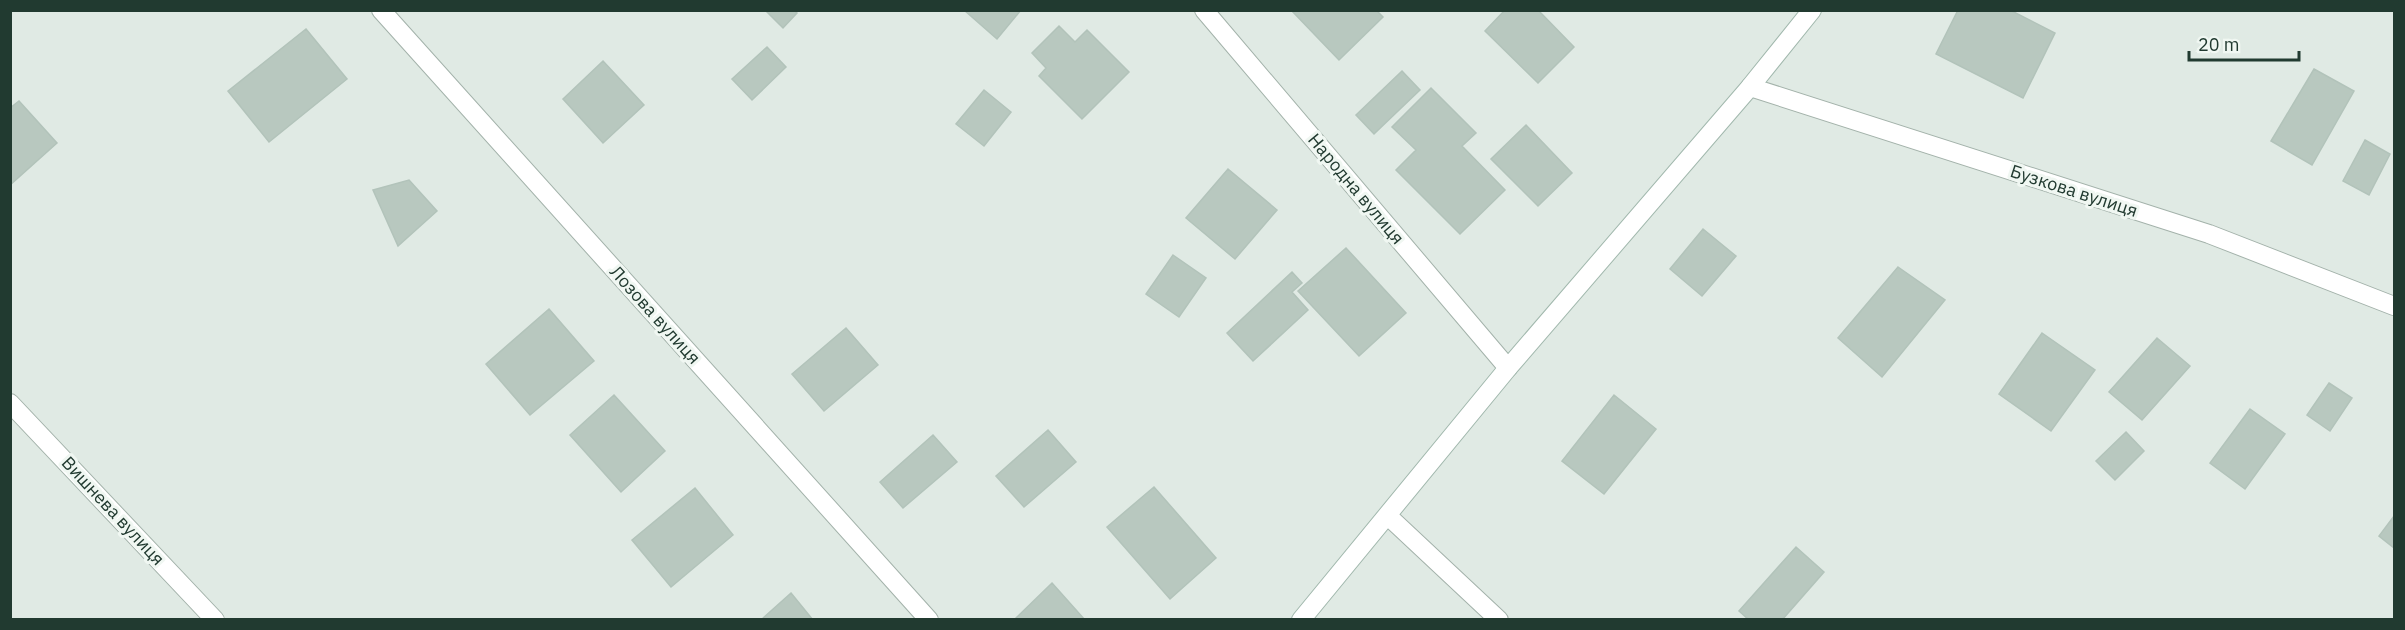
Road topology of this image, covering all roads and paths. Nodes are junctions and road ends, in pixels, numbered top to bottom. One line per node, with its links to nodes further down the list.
1 (381, 10): 10 (street, Лозова вулиця)
2 (1204, 10): 6 (street, Народна вулиця)
3 (1812, 10): 4 (street)
4 (1750, 87): 5 (street, Бузкова вулиця); 6 (street)
5 (2394, 306)
6 (1508, 368): 8 (street)
7 (10, 403): 9 (street, Вишнева вулиця)
8 (1388, 516): 11 (street); 12 (street)
9 (215, 620)
10 (929, 620)
11 (1301, 620)
12 (1499, 620)

